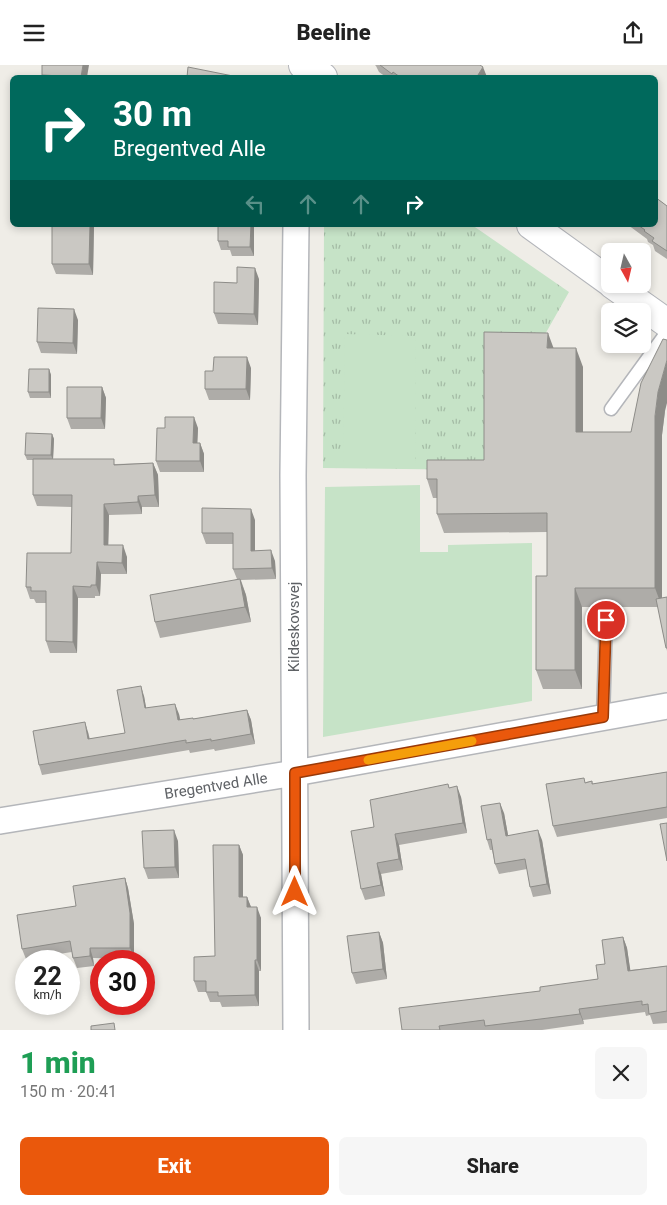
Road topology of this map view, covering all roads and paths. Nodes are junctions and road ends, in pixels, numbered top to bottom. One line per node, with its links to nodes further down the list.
1 (303, 65): 2 (street)
2 (319, 75)
3 (296, 227): 13 (street, Kildeskovsvej)
4 (534, 227): 5 (street)
5 (601, 276)
6 (625, 293): 7 (street)
7 (667, 323)
8 (667, 332): 9 (lane)
9 (611, 409)
10 (606, 620): 12 (lane)
11 (667, 706): 12 (street, Bregentved Alle)
12 (603, 717): 13 (street, Bregentved Alle)
13 (295, 773): 14 (street, Bregentved Alle); 15 (street, Kildeskovsvej)
14 (0, 821)
15 (296, 1030)

